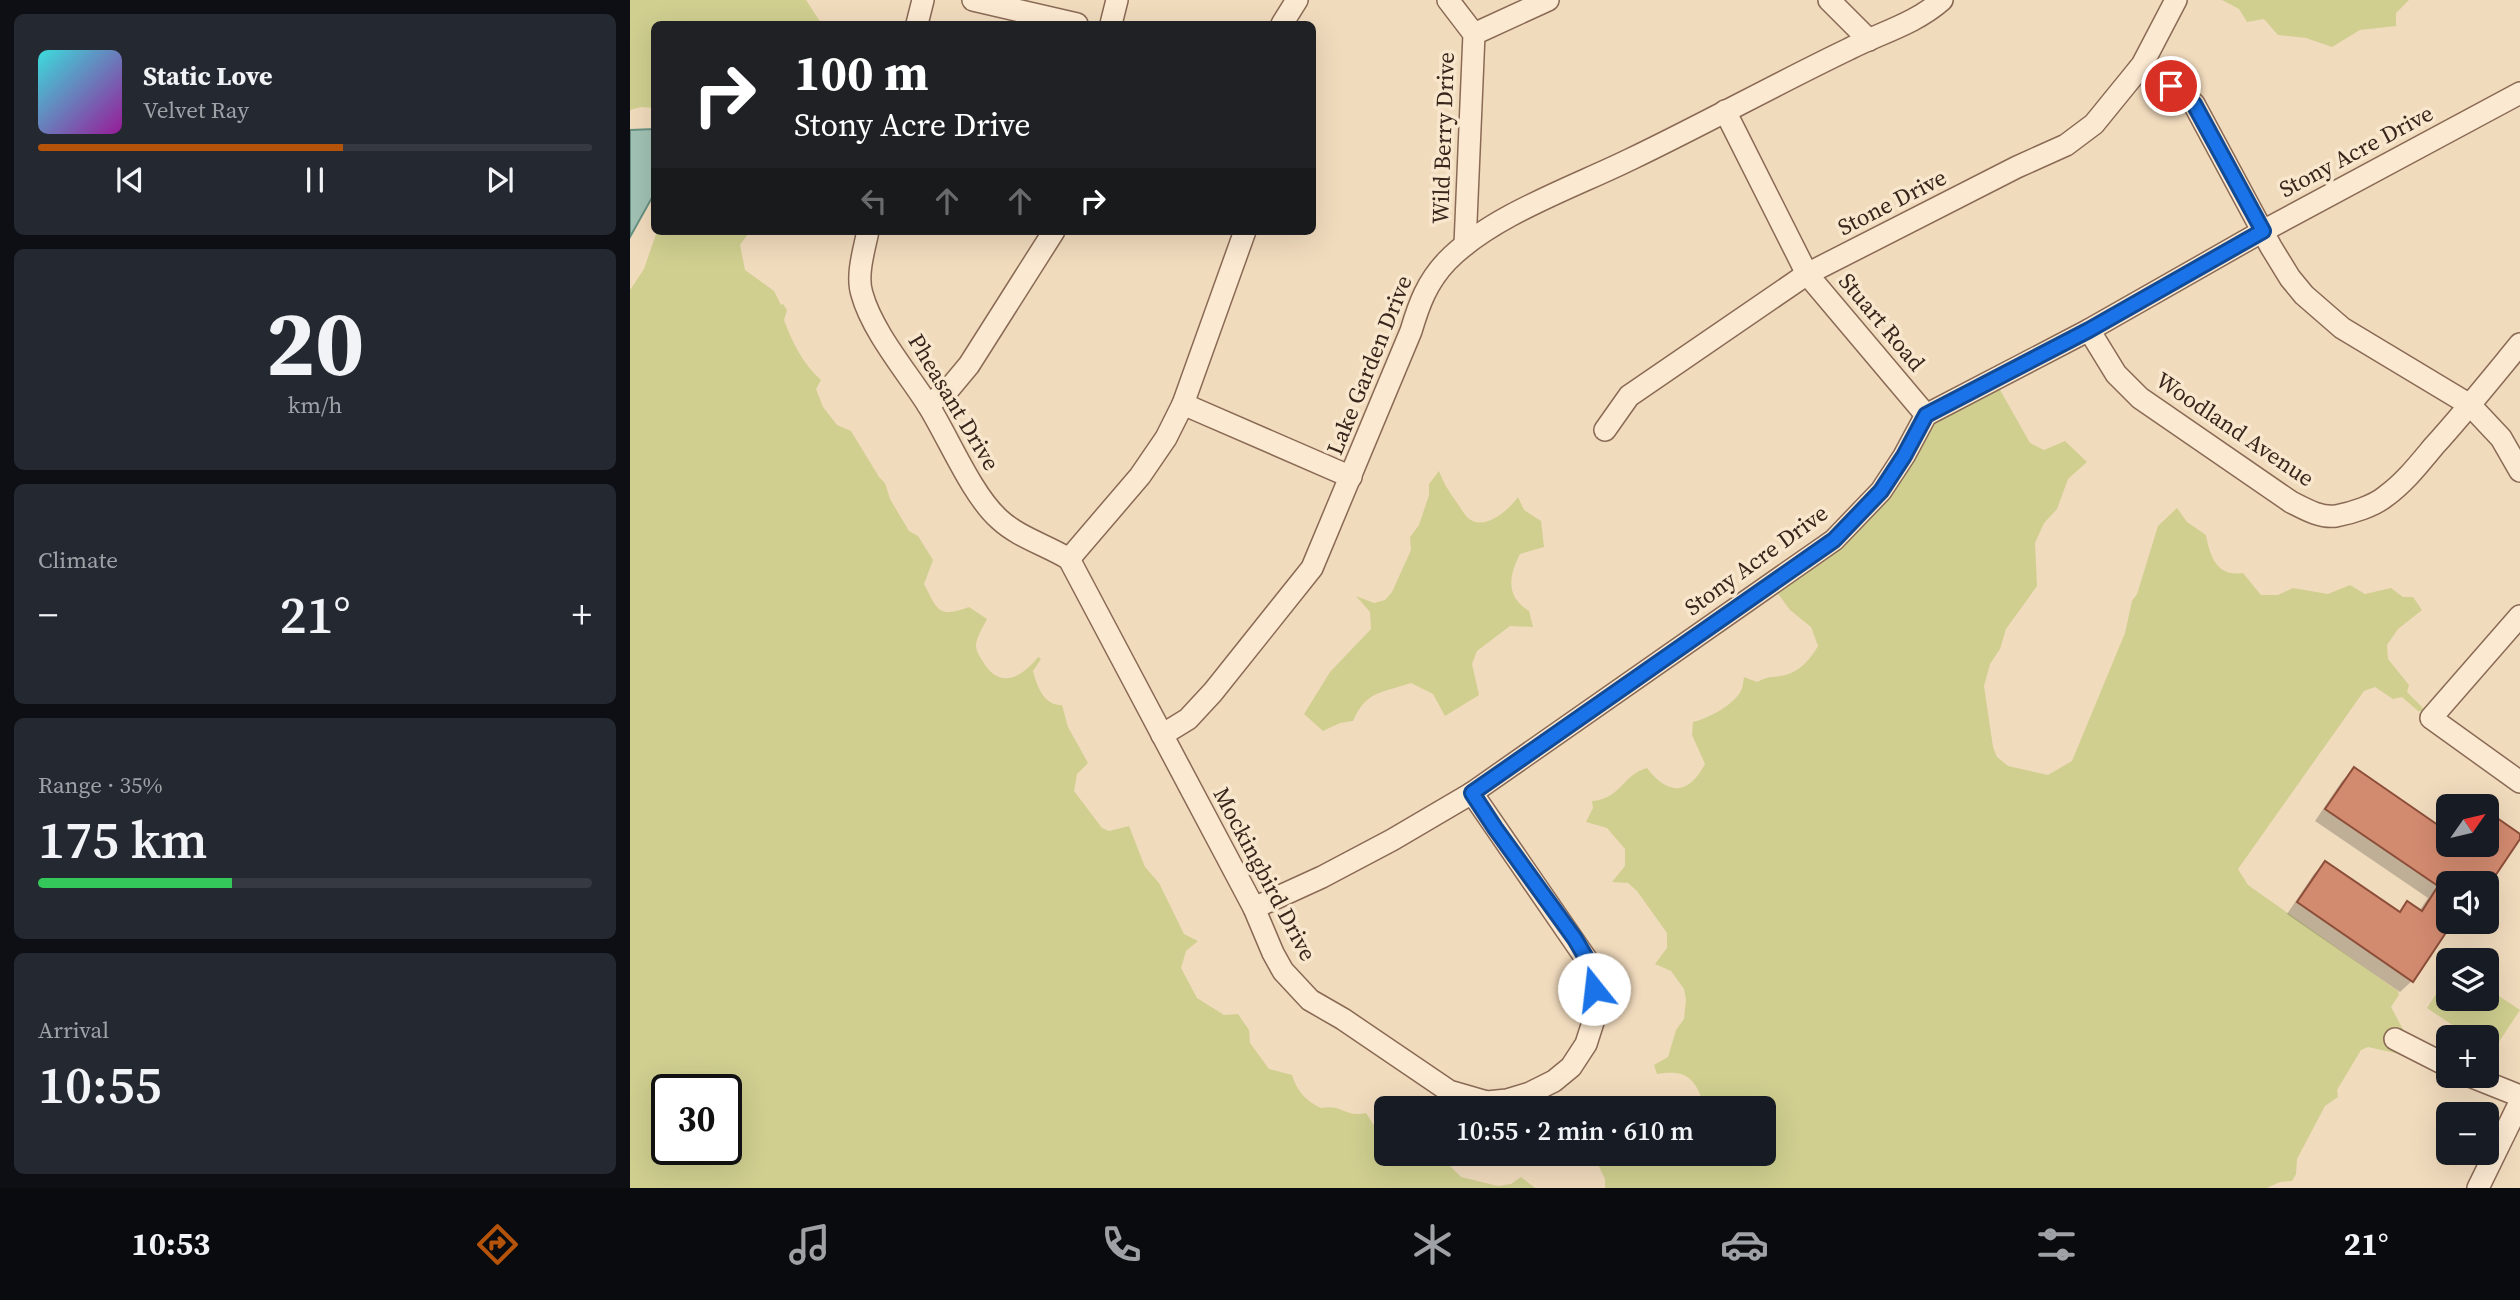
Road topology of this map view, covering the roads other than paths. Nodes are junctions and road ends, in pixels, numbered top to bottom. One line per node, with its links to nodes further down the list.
1 (923, 0): 10 (street)
2 (973, 0): 11 (street)
3 (1117, 0): 12 (street)
4 (1297, 0): 13 (street)
5 (1448, 0): 14 (street, Wild Berry Drive)
6 (1548, 0): 14 (street)
7 (1829, 0): 15 (street)
8 (1942, 0): 15 (street, Lake Garden Drive)
9 (2176, 0): 16 (street, Stone Drive)
10 (918, 21)
11 (1064, 21)
12 (1112, 21)
13 (1284, 21)
14 (1474, 34): 23 (street, Wild Berry Drive)
15 (1869, 40): 18 (street, Lake Garden Drive)
16 (2139, 69): 19 (street); 24 (street, Stone Drive)
17 (2520, 93): 19 (street, Stony Acre Drive)
18 (1725, 111): 23 (street, Lake Garden Drive); 24 (street, Stuart Road)
19 (2263, 231): 25 (street, Stony Acre Drive); 29 (street)
20 (867, 235): 28 (street, Pheasant Drive)
21 (1051, 235): 28 (street)
22 (1244, 235): 27 (street)
23 (1465, 245): 33 (street, Lake Garden Drive)
24 (1807, 274): 30 (street, Stuart Road); 31 (street, Stone Drive)
25 (2089, 330): 29 (street, Woodland Avenue); 30 (street, Stony Acre Drive)
26 (2520, 344): 29 (street, Woodland Avenue)
27 (1183, 404): 33 (street); 34 (street)
28 (928, 405): 34 (street, Pheasant Drive)
29 (2470, 405): 32 (street)
30 (1926, 415): 38 (street, Stony Acre Drive)
31 (1605, 430)
32 (2520, 471)
33 (1351, 477): 36 (street, Lake Garden Drive)
34 (1069, 559): 36 (street, Mockingbird Drive)
35 (2520, 616): 37 (street)
36 (1162, 735): 39 (street, Mockingbird Drive)
37 (2520, 782)
38 (1472, 793): 39 (street, Stony Acre Drive); 39 (street, Mockingbird Drive)
39 (1254, 908)
40 (2395, 1039): 41 (street)
41 (2436, 1060)
42 (2499, 1088): 43 (street)
43 (2520, 1096)
44 (2520, 1102): 45 (street)
45 (2478, 1188)

